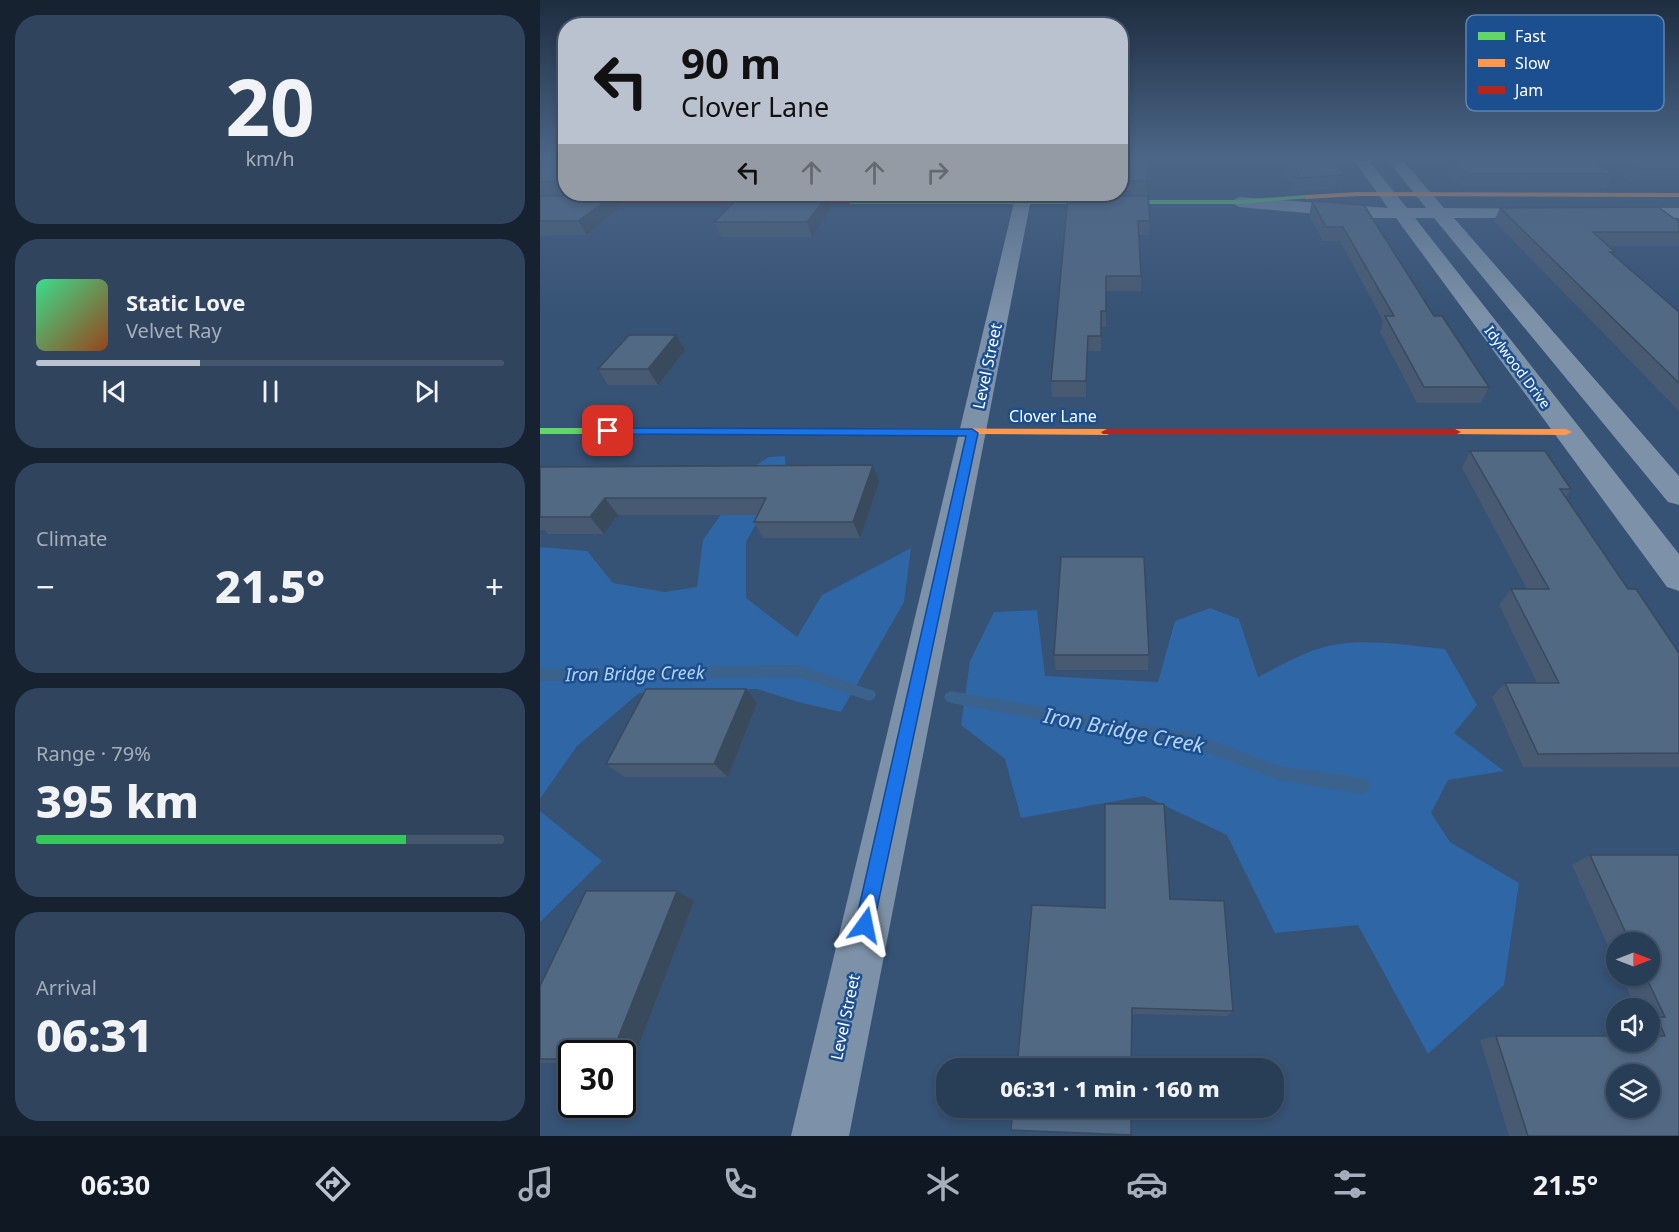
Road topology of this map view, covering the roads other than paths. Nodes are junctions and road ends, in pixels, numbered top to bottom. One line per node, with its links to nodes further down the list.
1 (1021, 209): 12 (street, Level Street)
2 (1334, 209): 8 (street)
3 (1398, 209): 8 (street, Idylwood Drive)
4 (1436, 209): 9 (street)
5 (1559, 213): 9 (street)
6 (1607, 213): 7 (street)
7 (1679, 213)
8 (1402, 214): 9 (street); 11 (street, Idylwood Drive)
9 (1440, 214): 13 (street)
10 (540, 430): 12 (street, Clover Lane)
11 (1566, 432): 12 (street, Clover Lane); 14 (street, Idylwood Drive)
12 (972, 433): 15 (street, Level Street)
13 (1679, 495)
14 (1679, 579)
15 (819, 1136)

